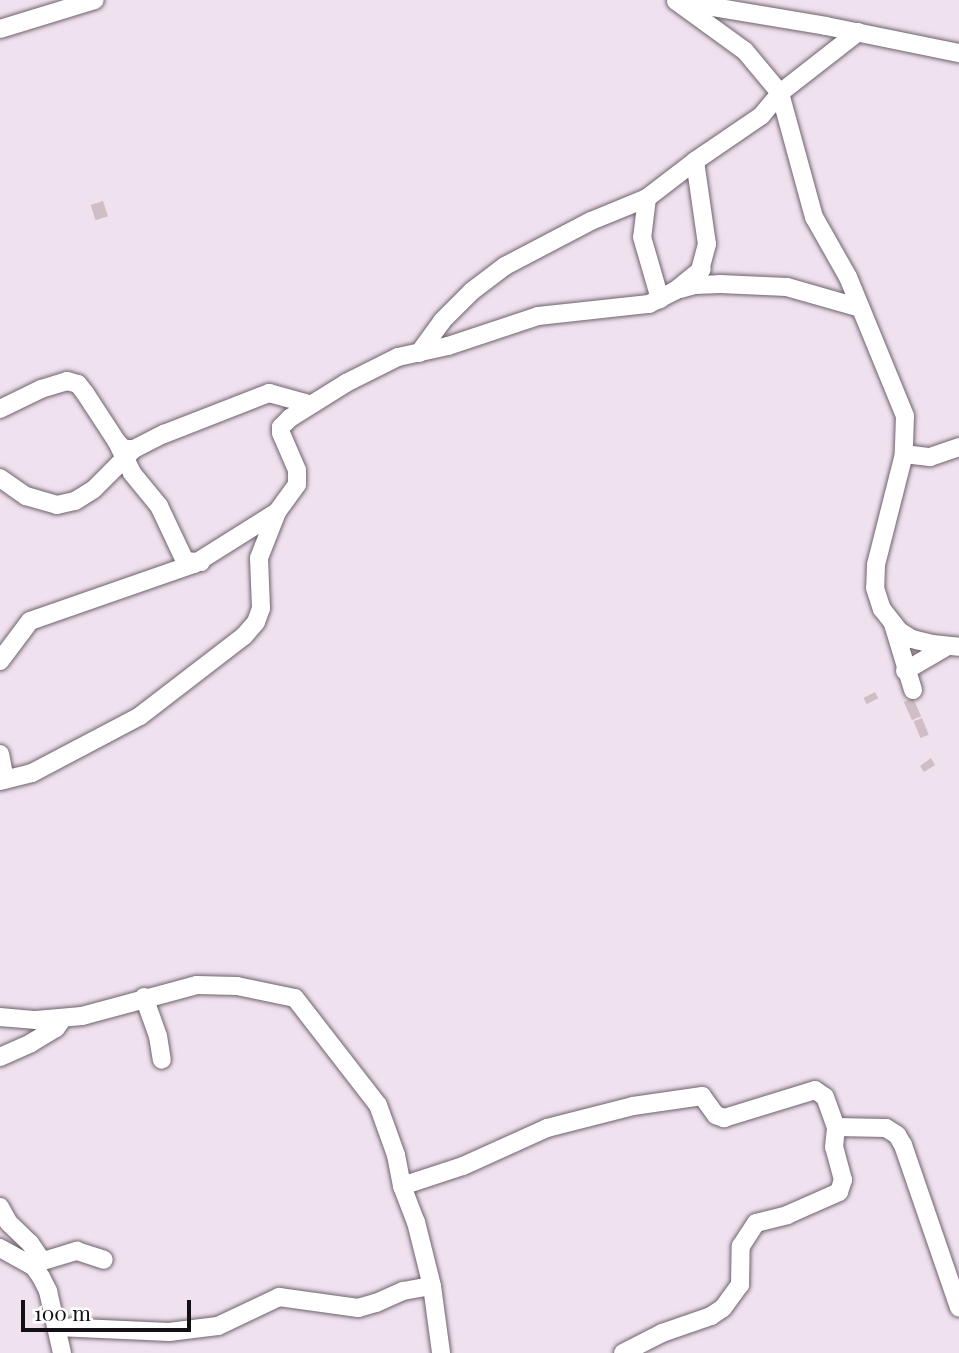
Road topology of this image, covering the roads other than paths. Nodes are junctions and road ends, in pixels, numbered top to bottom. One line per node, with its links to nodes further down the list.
1 (95, 0): 3 (street)
2 (672, 1): 4 (street); 6 (street)
3 (0, 29)
4 (859, 32): 5 (street); 6 (street)
5 (959, 52)
6 (780, 93): 7 (street); 11 (street)
7 (695, 160): 8 (street); 9 (street)
8 (647, 198): 10 (street); 12 (street)
9 (699, 277): 10 (street); 11 (street)
10 (660, 299): 12 (street)
11 (860, 308): 17 (street)
12 (419, 353): 13 (street)
13 (309, 404): 16 (street); 19 (street)
14 (0, 409): 16 (street)
15 (959, 447): 17 (street)
16 (125, 450): 18 (street); 22 (street)
17 (904, 454): 23 (street)
18 (0, 478)
19 (277, 512): 20 (street); 21 (street); 22 (street)
20 (239, 538): 21 (street); 22 (street)
21 (259, 558): 29 (street)
22 (194, 564): 25 (street)
23 (893, 624): 24 (street); 26 (street)
24 (952, 647): 26 (street)
25 (0, 660)
26 (905, 671): 27 (street)
27 (913, 690)
28 (0, 754): 29 (street)
29 (2, 780)
30 (145, 997): 32 (street); 34 (street); 36 (street)
31 (0, 1017): 32 (street)
32 (63, 1018): 33 (street)
33 (0, 1057)
34 (162, 1060)
35 (836, 1127): 36 (street); 42 (street); 46 (street)
36 (402, 1186): 41 (street)
37 (0, 1207): 40 (street)
38 (0, 1248): 40 (street)
39 (104, 1260): 40 (street)
40 (38, 1264): 43 (street)
41 (432, 1286): 43 (street); 45 (street)
42 (959, 1308)
43 (58, 1327): 44 (street)
44 (62, 1353)
45 (441, 1353)
46 (623, 1353)

